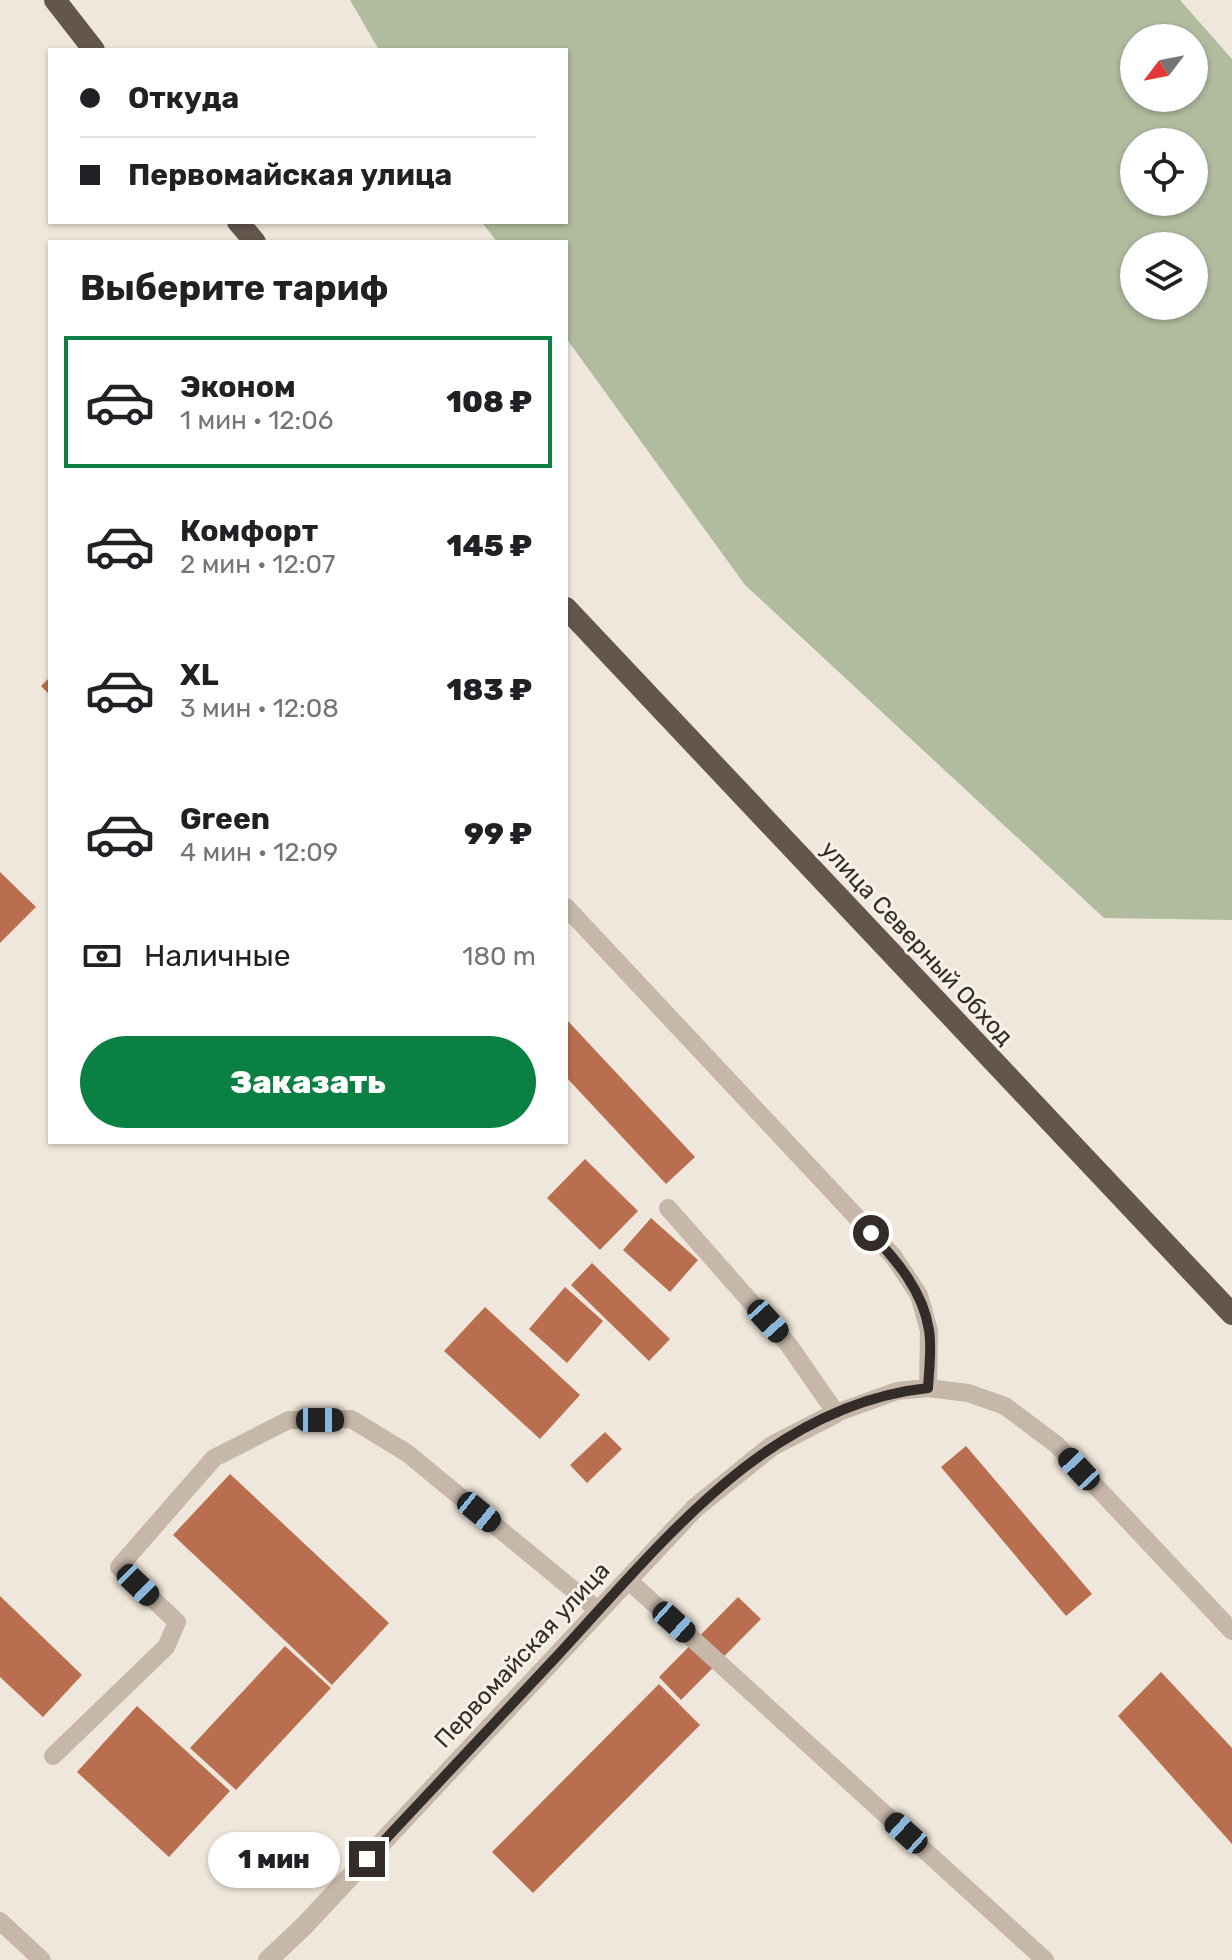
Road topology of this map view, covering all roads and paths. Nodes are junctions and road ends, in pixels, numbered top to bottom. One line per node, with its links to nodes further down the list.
1 (55, 0): 2 (highway)
2 (92, 48)
3 (240, 224): 4 (highway)
4 (253, 240)
5 (568, 610): 8 (highway, улица Северный Обход)
6 (568, 909): 9 (lane)
7 (668, 1208): 10 (lane)
8 (1232, 1314)
9 (928, 1388): 10 (lane); 13 (lane)
10 (836, 1413): 11 (street, Первомайская улица)
11 (628, 1580): 12 (street, Первомайская улица); 18 (lane)
12 (599, 1611): 14 (lane); 17 (street, Первомайская улица)
13 (1232, 1631)
14 (53, 1756)
15 (0, 1921): 16 (lane)
16 (42, 1960)
17 (268, 1960)
18 (1045, 1960)

